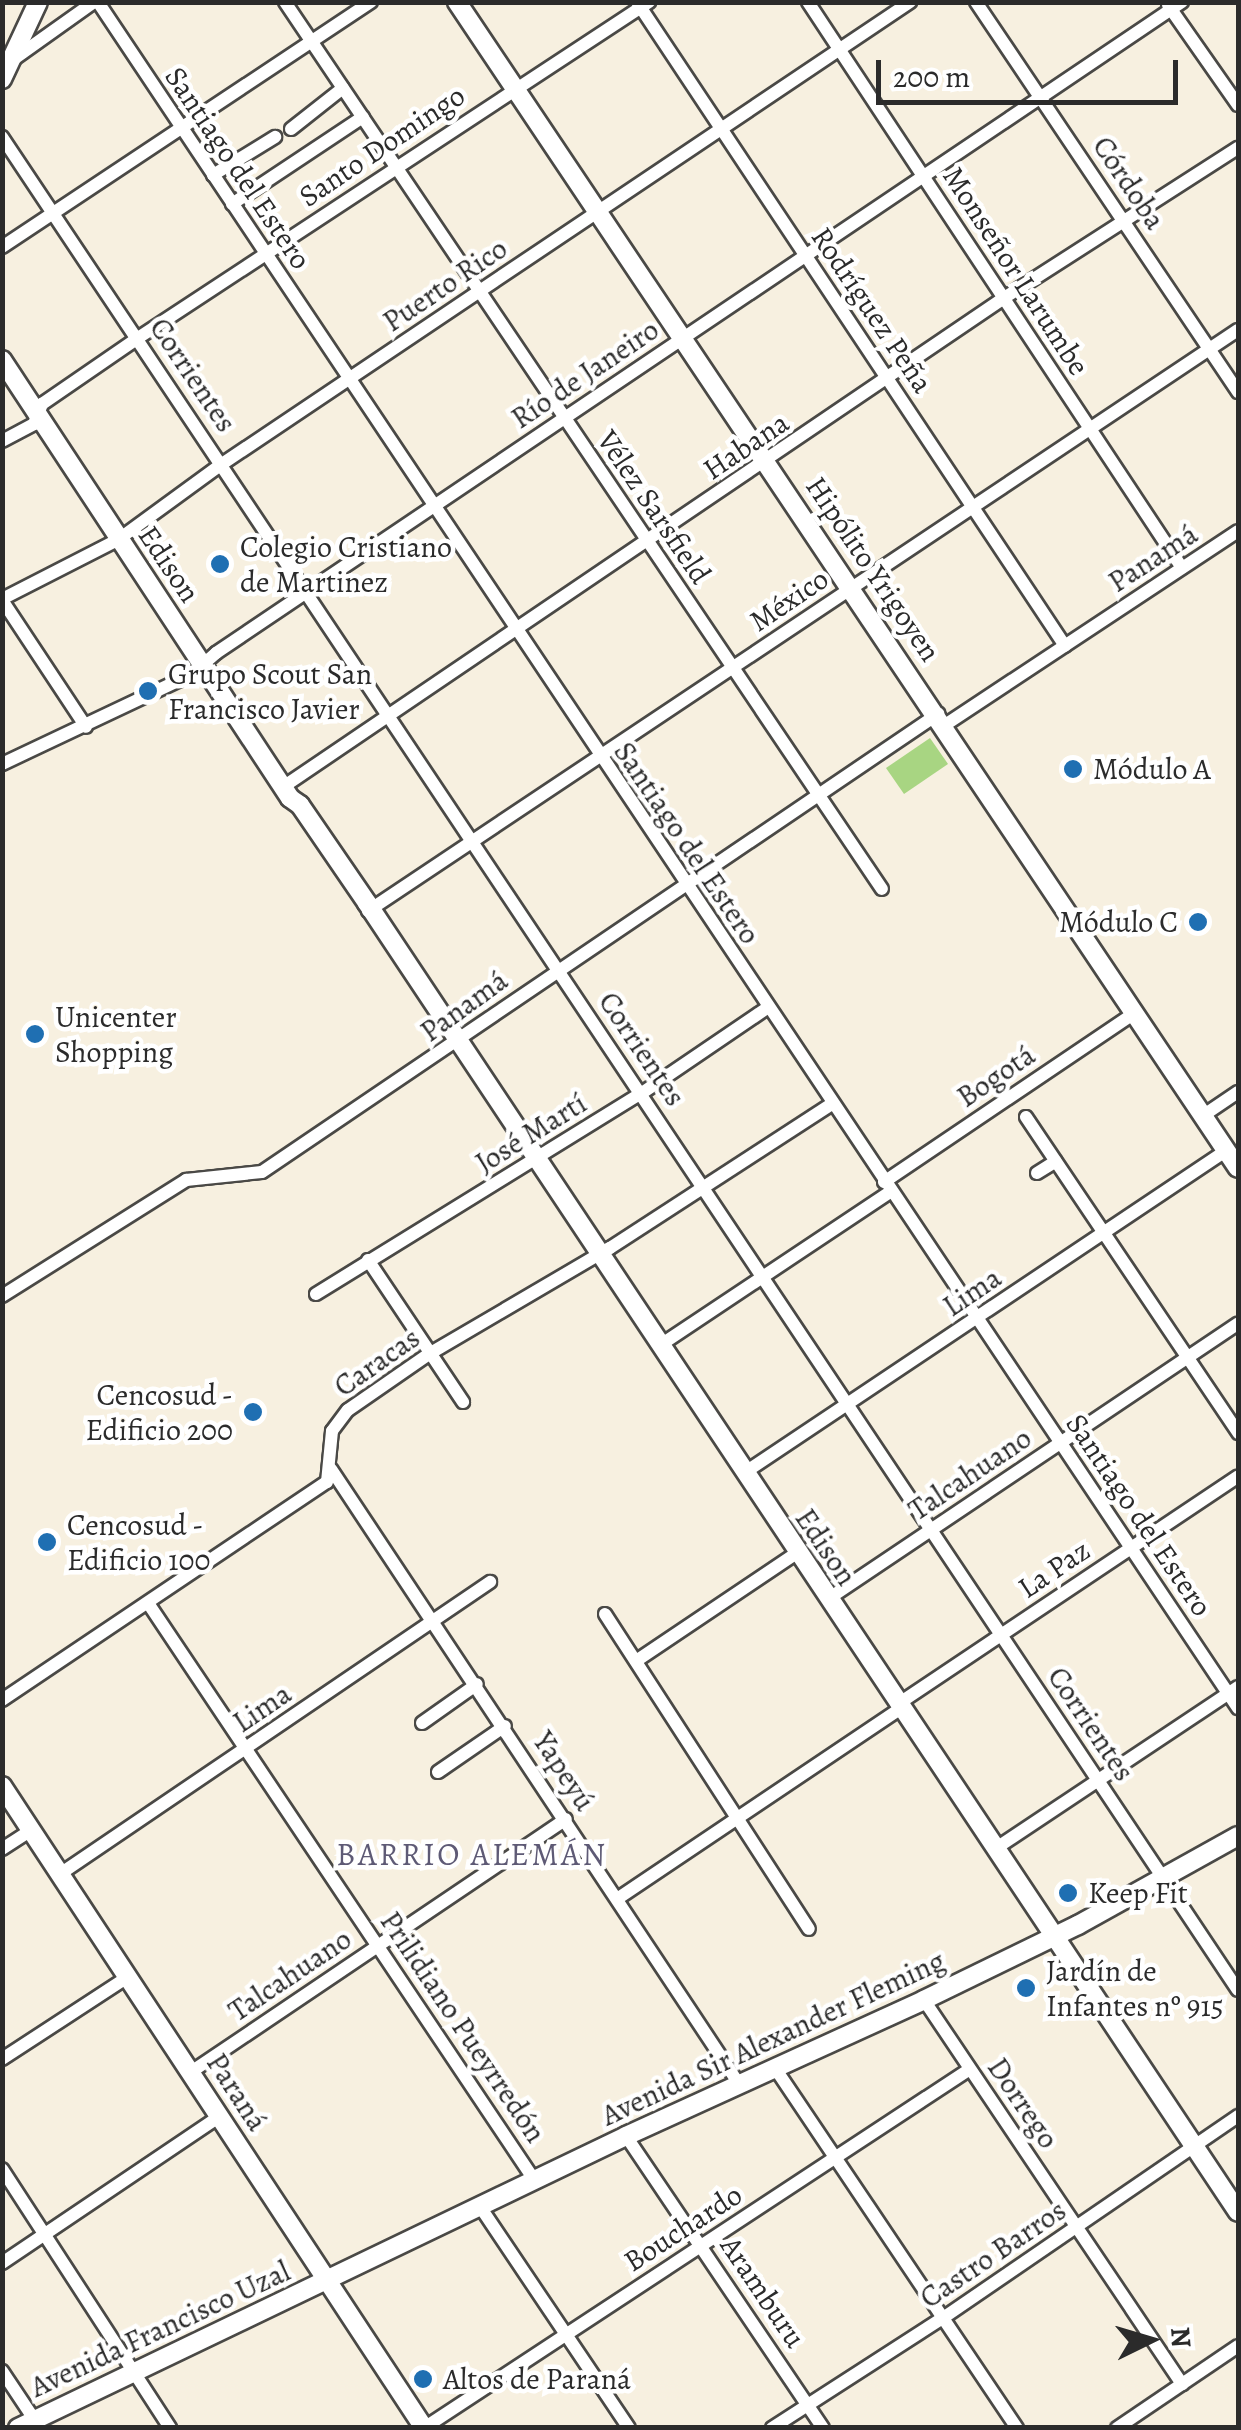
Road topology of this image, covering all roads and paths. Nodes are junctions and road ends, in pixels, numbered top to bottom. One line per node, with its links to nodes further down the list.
1 (38, 2): 13 (street)
2 (96, 2): 13 (street); 20 (street, Santiago del Estero)
3 (286, 2): 11 (street, Vélez Sarsfield)
4 (371, 2): 11 (street)
5 (457, 2): 16 (street, Hipólito Yrigoyen)
6 (808, 2): 12 (street, Monseñor Larumbe)
7 (910, 2): 12 (street, Puerto Rico)
8 (976, 2): 17 (street, Córdoba)
9 (642, 4): 16 (street, Santo Domingo); 22 (street, Rodríguez Peña)
10 (1174, 5): 17 (street, Río de Janeiro); 18 (street)
11 (312, 42): 15 (street, Vélez Sarsfield); 20 (street)
12 (841, 50): 22 (street, Puerto Rico); 28 (street, Monseñor Larumbe)
13 (11, 61): 14 (street)
14 (2, 79)
15 (343, 88): 19 (street, Vélez Sarsfield); 21 (street)
16 (515, 88): 26 (street, Santo Domingo); 31 (street, Hipólito Yrigoyen)
17 (1040, 98): 28 (street, Río de Janeiro); 32 (street, Córdoba)
18 (1238, 105)
19 (363, 117): 26 (street, Vélez Sarsfield); 29 (street)
20 (182, 128): 27 (street, Santiago del Estero); 30 (street)
21 (290, 129)
22 (723, 131): 31 (street, Puerto Rico); 35 (street, Rodríguez Peña)
23 (2, 137): 30 (street, Corrientes)
24 (275, 137): 27 (street)
25 (1238, 148): 32 (street, Habana)
26 (396, 167): 34 (street, Santo Domingo); 36 (street, Vélez Sarsfield)
27 (213, 175): 29 (street, Santiago del Estero)
28 (924, 177): 35 (street, Río de Janeiro); 37 (street, Monseñor Larumbe)
29 (232, 204): 34 (street, Santiago del Estero)
30 (54, 212): 33 (street); 39 (street, Corrientes)
31 (599, 212): 36 (street, Puerto Rico); 40 (street, Hipólito Yrigoyen)
32 (1126, 222): 37 (street, Habana); 41 (street, Córdoba)
33 (2, 247)
34 (265, 254): 39 (street, Santo Domingo); 44 (street, Santiago del Estero)
35 (807, 257): 40 (street, Río de Janeiro); 43 (street, Rodríguez Peña)
36 (480, 292): 44 (street, Puerto Rico); 47 (street, Vélez Sarsfield)
37 (1004, 298): 43 (street, Habana); 48 (street, Monseñor Larumbe)
38 (1238, 330): 41 (street, México)
39 (138, 338): 46 (street, Santo Domingo); 51 (street, Corrientes)
40 (684, 338): 47 (street, Río de Janeiro); 50 (street, Hipólito Yrigoyen)
41 (1210, 350): 45 (street, Córdoba); 48 (street, México)
42 (2, 360): 46 (street, Edison)
43 (887, 378): 50 (street, Habana); 53 (street, Rodríguez Peña)
44 (349, 380): 51 (street, Puerto Rico); 52 (street, Santiago del Estero)
45 (1238, 392)
46 (38, 414): 49 (street, Santo Domingo); 55 (street, Edison)
47 (565, 418): 52 (street, Río de Janeiro); 56 (street, Vélez Sarsfield)
48 (1090, 430): 53 (street, México); 57 (street, Monseñor Larumbe)
49 (2, 441)
50 (768, 462): 56 (street, Habana); 58 (street, Hipólito Yrigoyen)
51 (222, 464): 55 (street, Puerto Rico); 59 (street, Corrientes)
52 (433, 507): 59 (street, Río de Janeiro); 61 (street, Santiago del Estero)
53 (974, 508): 58 (street, México); 62 (street, Rodríguez Peña)
54 (1238, 532): 57 (street, Panamá)
55 (119, 539): 60 (street, Puerto Rico); 63 (street, Edison)
56 (648, 542): 61 (street, Habana); 64 (street, Vélez Sarsfield)
57 (1182, 568): 62 (street, Panamá)
58 (852, 587): 64 (street, México); 66 (street, Hipólito Yrigoyen)
59 (308, 592): 63 (street, Río de Janeiro); 65 (street, Corrientes)
60 (2, 599): 67 (street)
61 (516, 631): 65 (street, Habana); 68 (street, Santiago del Estero)
62 (1065, 646): 66 (street, Panamá)
63 (204, 665): 67 (street, Río de Janeiro); 70 (street, Edison)
64 (733, 668): 68 (street, México); 71 (street, Vélez Sarsfield)
65 (390, 715): 70 (street, Habana); 72 (street, Corrientes)
66 (942, 720): 71 (street, Panamá); 78 (street, Hipólito Yrigoyen)
67 (86, 727): 69 (street, Río de Janeiro)
68 (600, 757): 72 (street, México); 73 (street, Santiago del Estero)
69 (2, 764)
70 (287, 793): 75 (street, Edison)
71 (818, 794): 73 (street, Panamá); 74 (street, Vélez Sarsfield)
72 (474, 841): 75 (street, México); 76 (street, Corrientes)
73 (684, 884): 76 (street, Panamá); 77 (street, Santiago del Estero)
74 (882, 890)
75 (368, 911): 79 (street, Edison)
76 (559, 969): 79 (street, Panamá); 81 (street, Corrientes)
77 (767, 1008): 81 (street, José Martí); 82 (street, Santiago del Estero)
78 (1136, 1012): 83 (street, Hipólito Yrigoyen); 90 (street, Bogotá)
79 (455, 1041): 86 (street, Edison); 97 (street, Panamá)
80 (1238, 1092): 83 (street)
81 (642, 1094): 86 (street, José Martí); 91 (street, Corrientes)
82 (832, 1104): 90 (street, Santiago del Estero); 91 (street, Caracas)
83 (1204, 1115): 85 (street, Hipólito Yrigoyen)
84 (1026, 1116): 87 (street)
85 (1227, 1150): 88 (street, Hipólito Yrigoyen); 92 (street, Lima)
86 (535, 1161): 93 (street, Edison); 94 (street, José Martí)
87 (1056, 1161): 89 (street); 92 (street)
88 (1238, 1168)
89 (1038, 1173)
90 (888, 1187): 95 (street, Bogotá); 98 (street, Santiago del Estero)
91 (705, 1188): 93 (street, Caracas); 95 (street, Corrientes)
92 (1105, 1233): 98 (street, Lima); 102 (street)
93 (598, 1255): 100 (street, Edison); 101 (street, Caracas)
94 (368, 1260): 96 (street, José Martí); 101 (street)
95 (764, 1276): 100 (street, Bogotá); 104 (street, Corrientes)
96 (316, 1294)
97 (2, 1296)
98 (976, 1318): 104 (street, Lima); 106 (street, Santiago del Estero)
99 (1238, 1324): 102 (street, Talcahuano)
100 (659, 1346): 108 (street, Edison)
101 (429, 1354): 103 (street); 107 (street, Caracas)
102 (1188, 1358): 105 (street); 106 (street, Talcahuano)
103 (463, 1402)
104 (848, 1404): 108 (street, Lima); 110 (street, Corrientes)
105 (1238, 1433)
106 (1060, 1444): 110 (street, Talcahuano); 111 (street, Santiago del Estero)
107 (331, 1469): 115 (street); 117 (street, Yapeyú)
108 (744, 1473): 112 (street, Edison)
109 (1238, 1476): 111 (street, La Paz)
110 (932, 1530): 114 (street, Talcahuano); 118 (street, Corrientes)
111 (1131, 1548): 118 (street, La Paz); 121 (street, Santiago del Estero)
112 (797, 1554): 114 (street, Edison); 119 (street)
113 (490, 1582): 117 (street, Lima)
114 (828, 1599): 123 (street, Edison)
115 (148, 1603): 122 (street); 127 (street, Prilidiano Pueyrredón)
116 (605, 1614): 119 (street)
117 (434, 1621): 120 (street, Yapeyú); 127 (street, Lima)
118 (1002, 1634): 123 (street, La Paz); 129 (street, Corrientes)
119 (636, 1661): 132 (street)
120 (477, 1684): 125 (street); 126 (street, Yapeyú)
121 (1234, 1690): 124 (street, Santiago del Estero); 129 (street)
122 (2, 1700)
123 (900, 1706): 132 (street, La Paz); 135 (street, Edison)
124 (1238, 1708)
125 (422, 1722)
126 (505, 1726): 128 (street); 131 (street, Yapeyú)
127 (246, 1749): 137 (street, Lima); 142 (street, Prilidiano Pueyrredón)
128 (438, 1772)
129 (1098, 1780): 135 (street); 138 (street, Corrientes)
130 (2, 1786): 133 (street, Paraná)
131 (566, 1819): 139 (street, Yapeyú); 142 (street, Talcahuano)
132 (741, 1819): 139 (street, La Paz); 140 (street)
133 (31, 1830): 136 (street); 137 (street, Paraná)
134 (1238, 1836): 138 (street, Avenida Sir Alexander Fleming)
135 (995, 1849): 141 (street, Edison)
136 (2, 1850)
137 (60, 1874): 143 (street, Paraná)
138 (1164, 1878): 141 (street, Avenida Sir Alexander Fleming); 144 (street, Corrientes)
139 (617, 1899): 150 (street, Yapeyú)
140 (809, 1929)
141 (1056, 1935): 145 (street, Avenida Sir Alexander Fleming); 154 (street, Edison)
142 (378, 1946): 149 (street, Talcahuano); 157 (street, Prilidiano Pueyrredón)
143 (128, 1977): 146 (street); 149 (street, Paraná)
144 (1238, 1990)
145 (924, 2000): 147 (street, Avenida Sir Alexander Fleming); 148 (street, Dorrego)
146 (2, 2059)
147 (776, 2068): 150 (street, Avenida Sir Alexander Fleming); 155 (street)
148 (970, 2069): 155 (street, Bouchardo); 160 (street, Dorrego)
149 (191, 2072): 151 (street, Paraná)
150 (738, 2084): 153 (street, Avenida Sir Alexander Fleming)
151 (220, 2116): 161 (street); 164 (street, Paraná)
152 (1238, 2116): 154 (street, Castro Barros)
153 (626, 2136): 157 (street, Avenida Sir Alexander Fleming); 162 (street, Aramburu)
154 (1196, 2145): 159 (street, Edison); 160 (street, Castro Barros)
155 (836, 2158): 162 (street, Bouchardo); 165 (street)
156 (2, 2169): 161 (street)
157 (536, 2180): 158 (street, Avenida Sir Alexander Fleming)
158 (481, 2208): 164 (street, Avenida Sir Alexander Fleming); 166 (street)
159 (1238, 2212)
160 (1077, 2228): 165 (street, Castro Barros); 170 (street, Dorrego)
161 (46, 2234): 163 (street); 169 (street)
162 (702, 2245): 166 (street, Bouchardo); 171 (street, Aramburu)
163 (2, 2263)
164 (326, 2281): 169 (street, Avenida Francisco Uzal); 174 (street, Paraná)
165 (943, 2318): 171 (street, Castro Barros); 178 (street)
166 (566, 2334): 174 (street, Bouchardo); 175 (street)
167 (1238, 2346): 170 (street)
168 (2, 2371): 172 (street)
169 (133, 2373): 172 (street, Avenida Francisco Uzal); 173 (street)
170 (1182, 2384): 179 (street)
171 (807, 2404): 176 (street, Castro Barros); 177 (street, Aramburu)
172 (30, 2425)
173 (170, 2428)
174 (424, 2428)
175 (628, 2428)
176 (772, 2428)
177 (823, 2428)
178 (1017, 2428)
179 (1117, 2428)

